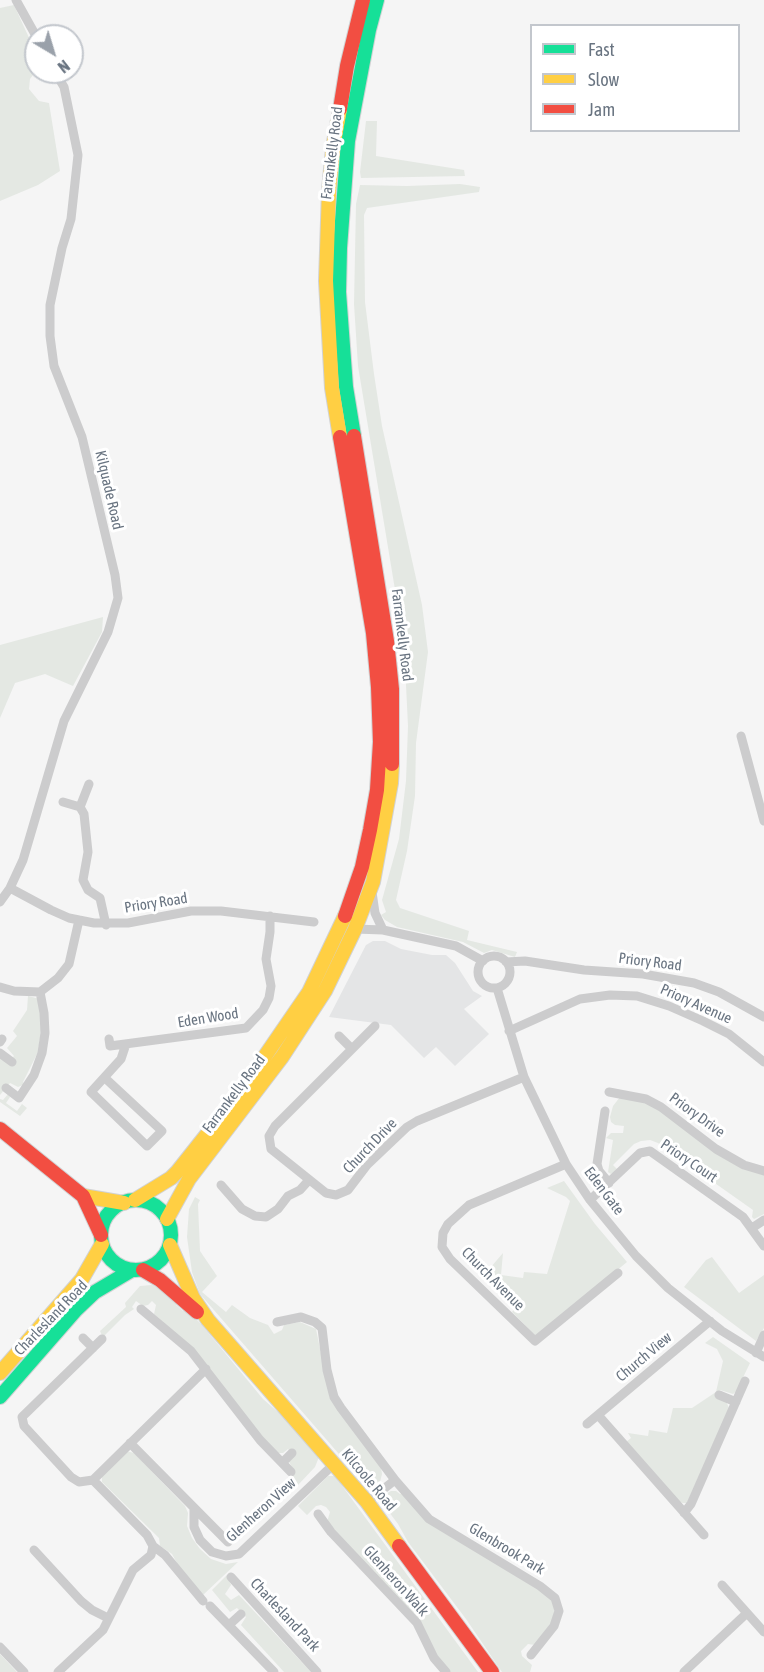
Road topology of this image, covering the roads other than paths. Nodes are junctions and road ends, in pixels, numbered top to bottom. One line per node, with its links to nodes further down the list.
1 (16, 0): 4 (street)
2 (363, 0): 50 (main road, Farrankelly Road)
3 (377, 0): 11 (main road, Farrankelly Road)
4 (29, 24)
5 (62, 84): 12 (street, Kilquade Road)
6 (741, 736): 10 (street)
7 (89, 784): 9 (street)
8 (63, 802): 9 (street)
9 (80, 807): 17 (street)
10 (764, 821)
11 (372, 882): 18 (main road, Farrankelly Road); 19 (street)
12 (10, 888): 13 (street, Kilquade Road); 15 (street, Priory Road)
13 (0, 902)
14 (270, 916): 16 (street, Priory Road); 17 (street, Priory Road); 32 (street, Eden Wood)
15 (79, 920): 17 (street, Priory Road); 26 (street)
16 (314, 922)
17 (106, 925)
18 (355, 929): 19 (street); 51 (main road, Farrankelly Road)
19 (383, 930): 20 (street)
20 (483, 961): 22 (street); 25 (street)
21 (525, 961): 22 (street, Priory Road); 23 (street); 27 (street, Priory Road)
22 (506, 962): 23 (street)
23 (509, 976): 25 (street)
24 (0, 987): 26 (street)
25 (496, 988): 29 (street, Eden Gate)
26 (40, 992): 39 (street)
27 (764, 1017)
28 (375, 1026): 33 (street, Church Drive)
29 (509, 1031): 35 (street, Priory Avenue); 37 (street, Eden Gate)
30 (339, 1036): 33 (street)
31 (109, 1038): 32 (street, Eden Wood)
32 (126, 1044): 38 (street)
33 (352, 1049): 45 (street, Church Drive)
34 (0, 1053): 36 (street)
35 (764, 1060)
36 (12, 1062)
37 (524, 1077): 43 (street, Eden Gate); 45 (street, Church Drive)
38 (105, 1078): 38 (street)
39 (6, 1088)
40 (609, 1092): 44 (street, Priory Drive)
41 (605, 1111): 46 (street)
42 (0, 1129): 48 (main road)
43 (566, 1164): 49 (street, Eden Gate); 58 (street, Church Avenue)
44 (764, 1171)
45 (309, 1180): 47 (street)
46 (609, 1183): 49 (street, Priory Court); 53 (street, Priory Court)
47 (221, 1185)
48 (83, 1196): 50 (main road); 54 (main road)
49 (590, 1200): 61 (street, Eden Gate)
50 (129, 1201): 51 (main road); 54 (main road)
51 (167, 1219): 55 (main road)
52 (764, 1220): 53 (street)
53 (752, 1228): 56 (street, Priory Court)
54 (102, 1239): 57 (main road); 69 (main road, Charlesland Road)
55 (170, 1245): 57 (main road); 60 (main road)
56 (764, 1246)
57 (138, 1270): 60 (main road); 72 (main road, Charlesland Road)
58 (618, 1273)
59 (141, 1309): 68 (street, Glenheron View)
60 (208, 1320): 79 (main road, Kilcoole Road)
61 (710, 1321): 67 (street, Eden Gate); 74 (street, Church View)
62 (277, 1322): 82 (street, Glenbrook Park)
63 (764, 1335): 67 (street)
64 (83, 1338): 66 (street)
65 (102, 1339): 66 (street)
66 (93, 1348): 81 (street)
67 (760, 1355)
68 (206, 1369): 76 (street); 78 (street, Glenheron View)
69 (0, 1373)
70 (745, 1381): 73 (street)
71 (720, 1395): 73 (street)
72 (0, 1396)
73 (736, 1402): 85 (street)
74 (597, 1415): 75 (street, Church View); 85 (street)
75 (587, 1424)
76 (130, 1443): 81 (street); 84 (street, Glenheron View)
77 (292, 1453): 78 (street)
78 (283, 1462): 80 (street, Glenheron View)
79 (334, 1464): 83 (main road, Kilcoole Road); 84 (street, Glenheron View)
80 (291, 1472)
81 (93, 1480): 89 (street)
82 (395, 1480): 83 (street); 99 (street, Glenbrook Park)
83 (367, 1502): 105 (main road, Kilcoole Road)
84 (194, 1509): 88 (street, Glenheron View)
85 (684, 1513): 87 (street)
86 (318, 1514): 104 (street, Glenheron Walk)
87 (704, 1535)
88 (228, 1542)
89 (153, 1546): 95 (street); 96 (street)
90 (34, 1550): 95 (street)
91 (231, 1577): 103 (street, Charlesland Park)
92 (722, 1585): 93 (street)
93 (747, 1613): 97 (street); 106 (street)
94 (241, 1614): 96 (street)
95 (108, 1618): 101 (street)
96 (229, 1625): 102 (street)
97 (764, 1632)
98 (0, 1647): 100 (street)
99 (531, 1655)
100 (24, 1672)
101 (58, 1672)
102 (274, 1672)
103 (318, 1672)
104 (446, 1672)
105 (492, 1672)
106 (684, 1672)

